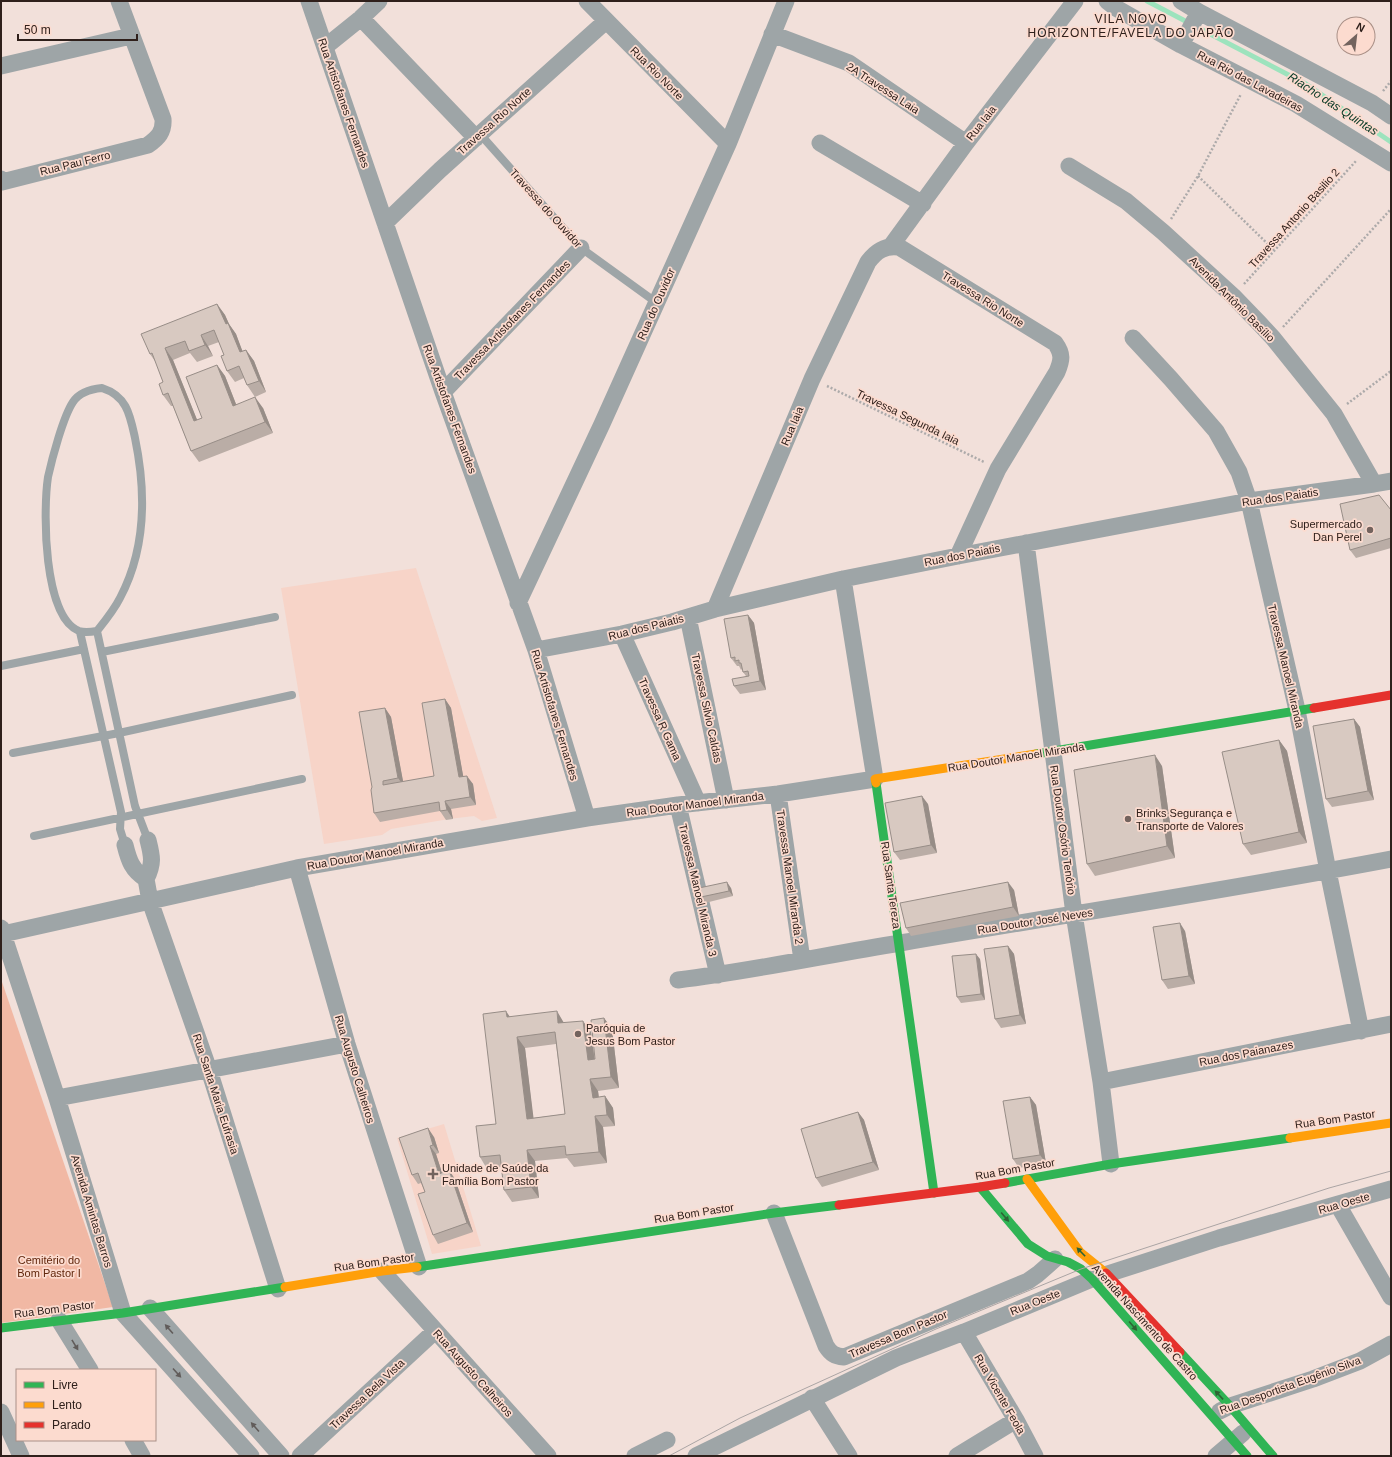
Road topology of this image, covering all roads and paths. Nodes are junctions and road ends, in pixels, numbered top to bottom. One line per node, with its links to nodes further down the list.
1 (119, 1): 13 (street)
2 (309, 1): 15 (street, Rua Artistofanes Fernandes)
3 (380, 1): 10 (street)
4 (587, 1): 11 (street, Rua Rio Norte)
5 (786, 1): 12 (street, Rua do Ouvidor)
6 (1075, 1): 21 (street, Rua Iaia)
7 (1107, 1): 14 (street, Rua Rio das Lavadeiras)
8 (1181, 1): 9 (street)
9 (1198, 14): 14 (street); 18 (street)
10 (361, 18): 15 (street); 19 (street, Travessa do Ouvidor)
11 (606, 21): 19 (street, Travessa Rio Norte); 22 (street, Rua Rio Norte)
12 (772, 34): 21 (street, 2A Travessa Laia); 22 (street, Rua do Ouvidor)
13 (131, 36): 16 (street); 27 (street, Rua Pau Ferro)
14 (1182, 42): 17 (street, Rua Rio das Lavadeiras)
15 (325, 47): 30 (street, Rua Artistofanes Fernandes)
16 (1, 66)
17 (1248, 79): 23 (street, Rua Rio das Lavadeiras); 26 (path)
18 (1391, 116)
19 (478, 136): 30 (street, Travessa Rio Norte); 32 (lane, Travessa do Ouvidor)
20 (820, 143): 28 (street)
21 (966, 143): 28 (street, Rua Iaia)
22 (728, 144): 36 (street, Rua do Ouvidor)
23 (1367, 149): 24 (street, Rua Rio das Lavadeiras); 34 (path, Travessa Antonio Basilio 2)
24 (1391, 163)
25 (1069, 166): 31 (street, Avenida Antônio Basílio)
26 (1198, 176): 31 (path); 34 (path)
27 (1, 180)
28 (923, 204): 33 (street, Rua Iaia)
29 (1391, 209): 38 (path)
30 (385, 223): 41 (street, Rua Artistofanes Fernandes)
31 (1163, 232): 35 (street, Avenida Antônio Basílio)
32 (581, 248): 36 (lane, Travessa do Ouvidor); 41 (street, Travessa Artistofanes Fernandes)
33 (886, 248): 40 (street, Rua Iaia); 43 (street, Travessa Rio Norte)
34 (1275, 251): 35 (path, Travessa Antonio Basilio 2)
35 (1233, 296): 38 (street, Avenida Antônio Basílio)
36 (657, 302): 50 (street, Rua do Ouvidor)
37 (1133, 338): 46 (street, Travessa Manoel Miranda)
38 (1273, 338): 42 (street, Avenida Antônio Basílio)
39 (1391, 371): 42 (path)
40 (812, 379): 43 (path, Travessa Segunda Iaia); 51 (street, Rua Iaia)
41 (443, 392): 50 (street, Rua Artistofanes Fernandes)
42 (1334, 414): 45 (street, Avenida Antônio Basílio)
43 (998, 469): 48 (street)
44 (1391, 481): 45 (street, Rua dos Paiatis)
45 (1374, 484): 46 (street, Rua dos Paiatis)
46 (1249, 501): 47 (street, Rua dos Paiatis); 63 (street, Travessa Manoel Miranda)
47 (1026, 543): 48 (street, Rua dos Paiatis); 66 (street, Rua Doutor Osório Tenório)
48 (958, 556): 49 (street, Rua dos Paiatis)
49 (843, 579): 51 (street, Rua dos Paiatis); 69 (street, Rua Santa Tereza)
50 (518, 603): 58 (street, Rua Artistofanes Fernandes)
51 (715, 609): 53 (street, Rua dos Paiatis)
52 (275, 617): 59 (lane)
53 (688, 617): 56 (street, Rua dos Paiatis); 71 (street, Travessa Silvio Caldas)
54 (97, 631): 55 (lane); 55 (lane); 59 (lane)
55 (80, 632): 57 (lane)
56 (622, 634): 58 (street, Rua dos Paiatis); 72 (street, Travessa R Gama)
57 (84, 649): 60 (lane); 65 (lane)
58 (536, 650): 76 (street, Rua Artistofanes Fernandes)
59 (102, 652): 64 (lane)
60 (1, 666)
61 (1391, 695): 63 (street, Rua Doutor Manoel Miranda)
62 (292, 696): 64 (lane)
63 (1297, 710): 66 (street, Rua Doutor Manoel Miranda); 82 (street, Travessa Manoel Miranda)
64 (119, 733): 65 (lane); 74 (lane)
65 (103, 735): 67 (lane); 75 (lane)
66 (1053, 751): 69 (street, Rua Doutor Manoel Miranda); 85 (street, Rua Doutor Osório Tenório)
67 (13, 753)
68 (302, 779): 74 (lane)
69 (875, 779): 70 (street, Rua Doutor Manoel Miranda); 87 (street, Rua Santa Tereza)
70 (778, 794): 71 (street, Rua Doutor Manoel Miranda); 88 (street, Travessa Manoel Miranda 2)
71 (726, 800): 72 (street, Rua Doutor Manoel Miranda)
72 (698, 803): 73 (street, Rua Doutor Manoel Miranda)
73 (678, 805): 76 (street, Rua Doutor Manoel Miranda); 89 (street, Travessa Manoel Miranda 3)
74 (138, 814): 75 (lane); 78 (lane)
75 (120, 818): 77 (lane); 79 (lane)
76 (586, 818): 81 (street, Rua Doutor Manoel Miranda)
77 (34, 836)
78 (148, 840): 83 (street)
79 (124, 846): 83 (street)
80 (1391, 860): 82 (street, Rua Doutor José Neves)
81 (297, 868): 84 (street, Rua Doutor Manoel Miranda); 93 (street, Rua Augusto Calheiros)
82 (1328, 871): 85 (street, Rua Doutor José Neves); 92 (street, Travessa Manoel Miranda)
83 (146, 879): 84 (street, Rua Santa Maria Eufrasia)
84 (150, 900): 86 (street, Rua Doutor Manoel Miranda); 94 (street, Rua Santa Maria Eufrasia)
85 (1074, 914): 87 (street, Rua Doutor José Neves); 95 (street, Rua Doutor Osório Tenório)
86 (2, 931): 96 (street, Avenida Amintas Barros)
87 (900, 943): 88 (street, Rua Doutor José Neves); 102 (street, Rua Santa Tereza)
88 (802, 960): 89 (street, Rua Doutor José Neves)
89 (718, 975): 90 (street, Rua Doutor José Neves)
90 (678, 980)
91 (1391, 1024): 92 (street, Rua dos Paianazes)
92 (1361, 1031): 95 (street, Rua dos Paianazes)
93 (346, 1044): 94 (street); 106 (street, Rua Augusto Calheiros)
94 (209, 1070): 96 (street); 109 (street, Rua Santa Maria Eufrasia)
95 (1101, 1082): 98 (street, Rua Doutor Osório Tenório)
96 (57, 1098): 112 (street, Avenida Amintas Barros)
97 (1391, 1123): 98 (street, Rua Bom Pastor)
98 (1111, 1164): 99 (street, Rua Bom Pastor)
99 (1027, 1179): 100 (street, Rua Bom Pastor); 108 (street, Avenida Nascimento de Castro, one-way to 99)
100 (980, 1187): 102 (street, Rua Bom Pastor); 105 (street, Avenida Nascimento de Castro, one-way to 105)
101 (1391, 1189): 103 (street, Rua Oeste)
102 (934, 1193): 104 (street, Rua Bom Pastor)
103 (1338, 1204): 108 (street, Rua Oeste); 110 (street)
104 (774, 1213): 105 (street, Travessa Bom Pastor); 106 (street, Rua Bom Pastor)
105 (1055, 1259): 108 (street, Avenida Nascimento de Castro)
106 (419, 1267): 107 (street, Rua Bom Pastor)
107 (382, 1271): 109 (street, Rua Bom Pastor); 115 (street, Rua Augusto Calheiros)
108 (1099, 1276): 116 (street, Rua Oeste); 120 (street, Avenida Nascimento de Castro, one-way to 108); 122 (street, Avenida Nascimento de Castro, one-way to 122)
109 (278, 1289): 111 (street, Rua Bom Pastor)
110 (1391, 1297)
111 (150, 1308): 112 (street, Rua Bom Pastor); 132 (street, one-way to 111)
112 (123, 1313): 113 (street, Rua Bom Pastor); 131 (street, Avenida Amintas Barros, one-way to 131)
113 (59, 1320): 114 (street, Rua Bom Pastor); 118 (street, one-way to 118)
114 (1, 1328)
115 (435, 1331): 133 (street, Travessa Bela Vista); 134 (street, Rua Augusto Calheiros)
116 (964, 1332): 119 (street, Rua Oeste); 123 (street, Rua Vicente Feola)
117 (1391, 1344): 120 (street, Rua Desportista Eugênio Silva)
118 (89, 1369)
119 (812, 1398): 128 (street, Rua Oeste); 136 (street)
120 (1230, 1406): 122 (street, Rua Desportista Eugênio Silva); 124 (street, Avenida Nascimento de Castro)
121 (1, 1412): 129 (street)
122 (1211, 1415): 127 (street, Avenida Nascimento de Castro)
123 (1016, 1420): 137 (street); 138 (street, Rua Vicente Feola)
124 (1248, 1428): 127 (street); 141 (street, Avenida Nascimento de Castro)
125 (667, 1440): 135 (street)
126 (134, 1441): 130 (street)
127 (1233, 1441): 139 (street); 140 (street, Avenida Nascimento de Castro)
128 (702, 1455)
129 (21, 1456)
130 (142, 1456)
131 (251, 1456)
132 (280, 1456)
133 (300, 1456)
134 (548, 1456)
135 (635, 1456)
136 (850, 1456)
137 (957, 1456)
138 (1035, 1456)
139 (1216, 1456)
140 (1247, 1456)
141 (1273, 1456)

